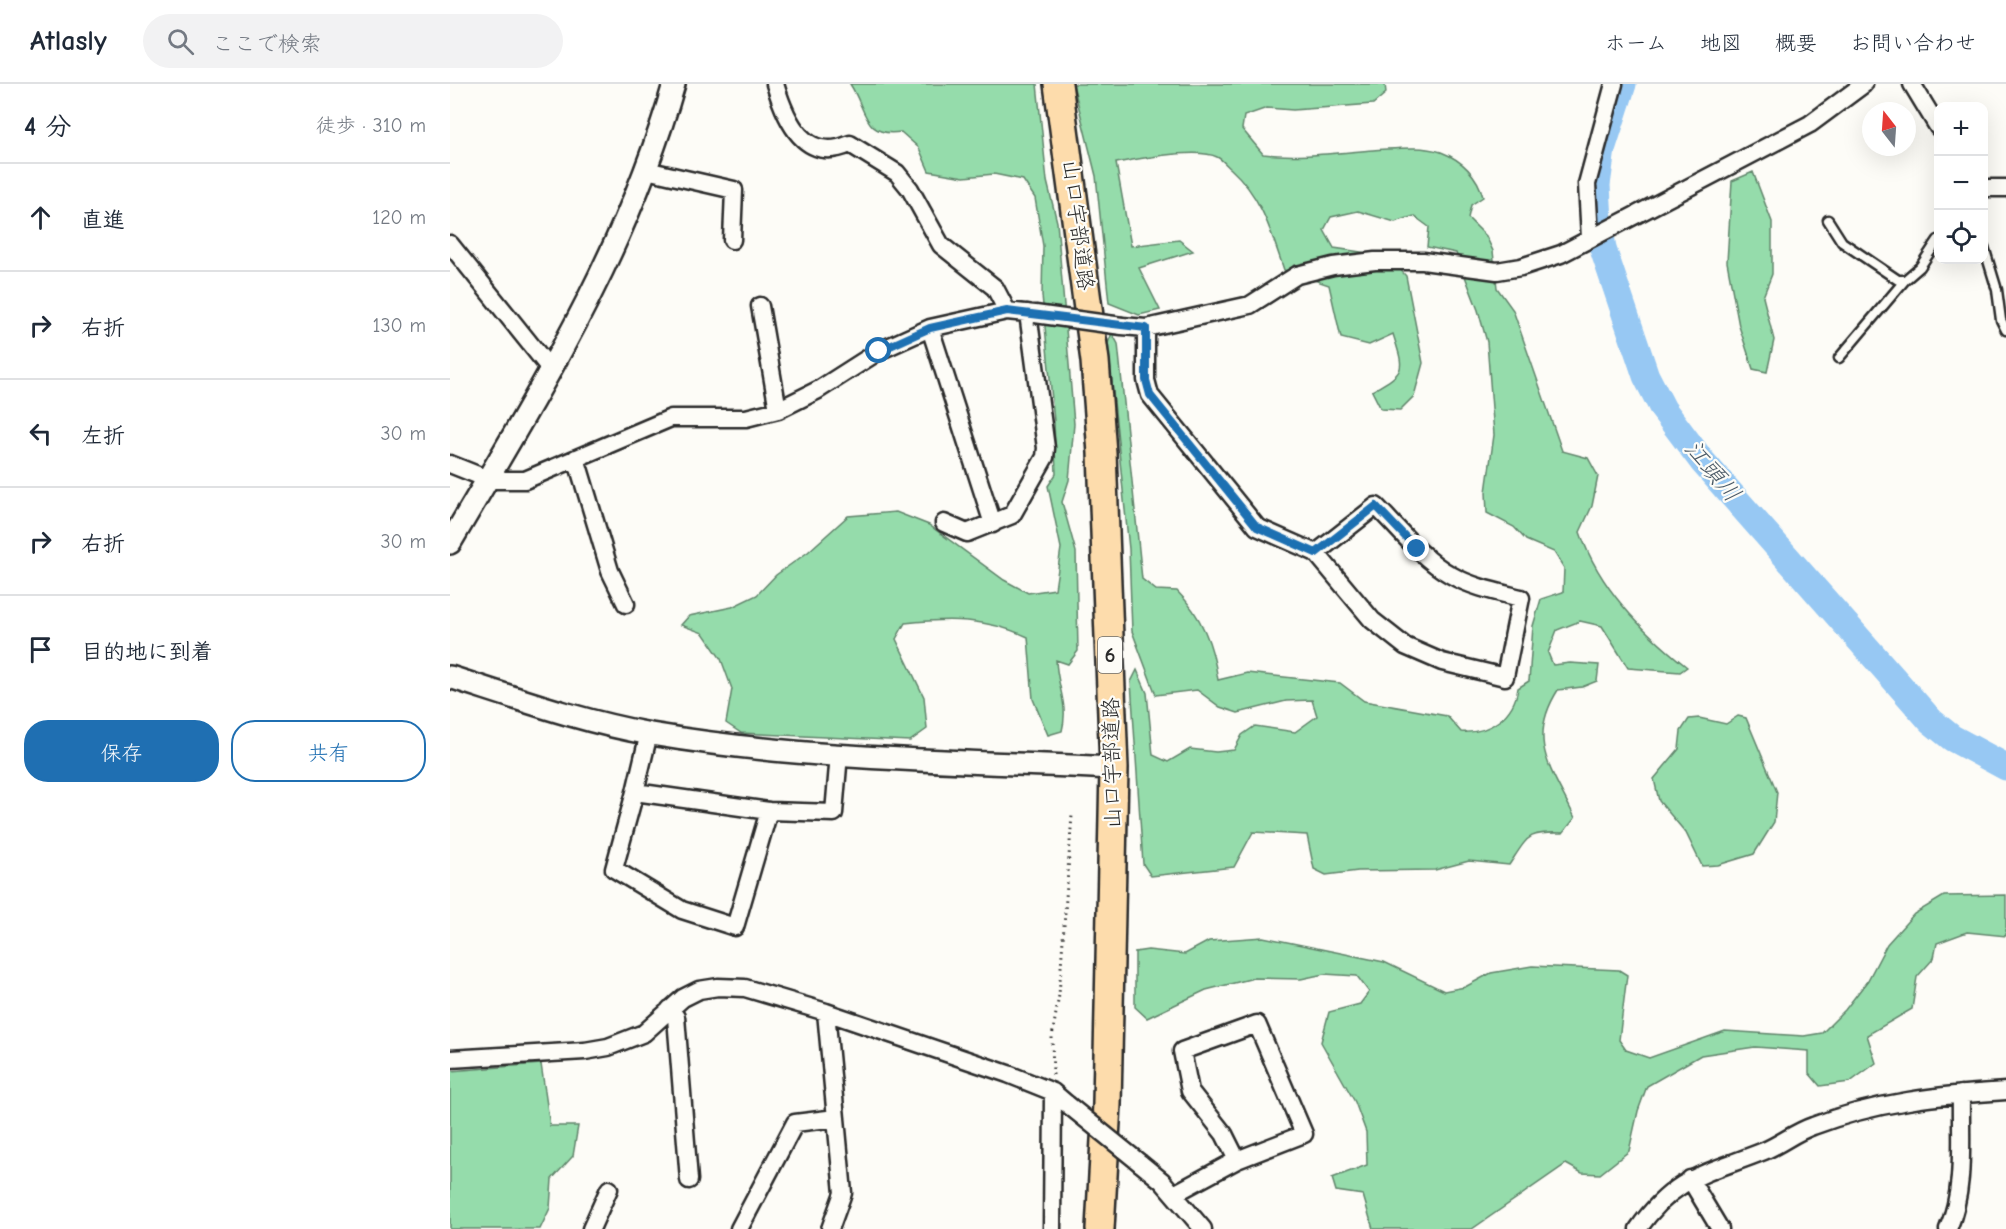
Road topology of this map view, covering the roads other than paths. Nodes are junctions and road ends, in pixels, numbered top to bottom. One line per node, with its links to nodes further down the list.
1 (674, 84): 8 (street)
2 (775, 84): 19 (street)
3 (1058, 84): 38 (main road, 山口宇部道路 / 6)
4 (1614, 84): 12 (street)
5 (1864, 84): 12 (street)
6 (1912, 84): 7 (street)
7 (1934, 120)
8 (646, 170): 13 (street); 25 (street)
9 (1988, 188): 10 (street)
10 (2006, 188)
11 (1828, 220): 17 (lane)
12 (1597, 234): 22 (street)
13 (732, 240)
14 (450, 244): 25 (street)
15 (1934, 246): 17 (lane)
16 (1988, 263): 23 (lane)
17 (1905, 280): 24 (lane)
18 (760, 306): 26 (street)
19 (1007, 311): 20 (street); 21 (street)
20 (1032, 314): 22 (street, bridge); 31 (street)
21 (930, 328): 26 (street); 31 (street)
22 (1146, 328): 33 (street)
23 (2006, 330)
24 (1839, 358)
25 (551, 370): 29 (street)
26 (778, 410): 27 (street)
27 (576, 458): 29 (street); 34 (street)
28 (450, 464): 29 (street)
29 (490, 480): 32 (street)
30 (944, 523): 31 (street)
31 (993, 524)
32 (450, 543)
33 (1316, 553): 33 (street)
34 (626, 604)
35 (450, 677): 36 (street)
36 (649, 734): 37 (street); 39 (street)
37 (839, 754): 38 (street); 40 (street)
38 (1114, 768): 57 (main road, 山口宇部道路 / 6)
39 (635, 792): 40 (street); 40 (street)
40 (769, 811)
41 (670, 1009): 42 (street); 43 (street); 50 (street)
42 (826, 1012): 44 (street); 47 (street)
43 (450, 1059)
44 (1053, 1092): 52 (street, bridge); 56 (street)
45 (2006, 1092): 46 (street)
46 (1961, 1094): 49 (street); 61 (street)
47 (836, 1118): 54 (street); 55 (street)
48 (1237, 1160): 48 (street); 52 (street)
49 (1690, 1179): 59 (street); 60 (street)
50 (689, 1180)
51 (609, 1190): 53 (street)
52 (1174, 1194): 58 (street)
53 (591, 1229)
54 (739, 1229)
55 (830, 1229)
56 (1052, 1229)
57 (1100, 1229)
58 (1203, 1229)
59 (1638, 1229)
60 (1720, 1229)
61 (1948, 1229)

